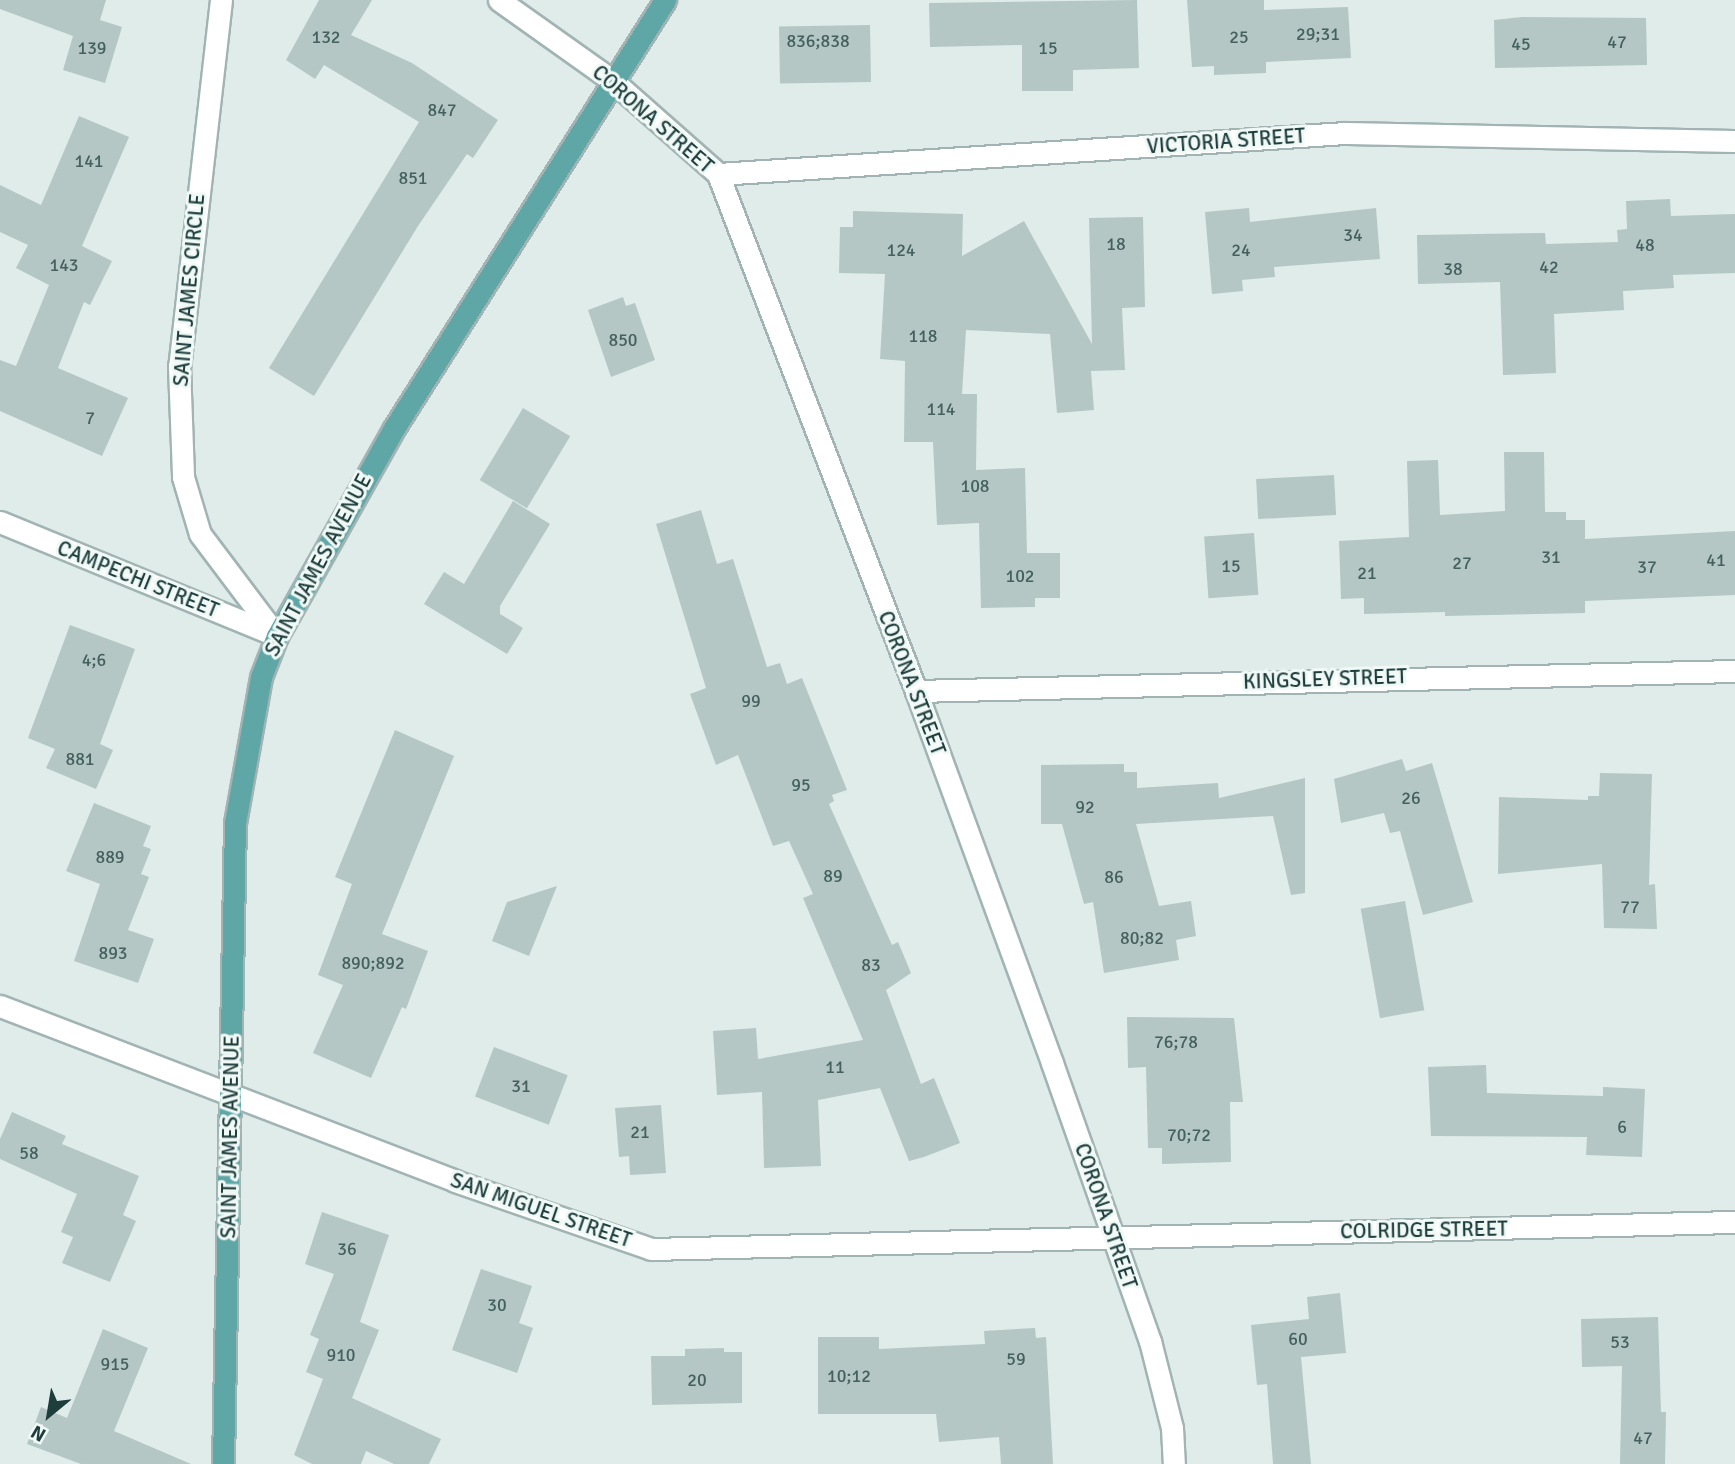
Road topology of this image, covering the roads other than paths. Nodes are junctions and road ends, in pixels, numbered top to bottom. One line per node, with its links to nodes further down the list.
1 (221, 0): 8 (street, SAINT JAMES CIRCLE)
2 (499, 0): 4 (street, CORONA STREET)
3 (665, 0): 4 (main road, SAINT JAMES AVENUE)
4 (613, 81): 6 (street, CORONA STREET); 8 (main road, SAINT JAMES AVENUE)
5 (1735, 141): 6 (street, VICTORIA STREET)
6 (718, 174): 10 (street, CORONA STREET)
7 (0, 522): 8 (street, CAMPECHI STREET)
8 (277, 636): 12 (main road, SAINT JAMES AVENUE)
9 (1735, 671): 10 (street, KINGSLEY STREET)
10 (916, 691): 14 (street, CORONA STREET)
11 (0, 1006): 12 (street, SAN MIGUEL STREET)
12 (231, 1096): 14 (street, SAN MIGUEL STREET); 15 (main road, SAINT JAMES AVENUE)
13 (1735, 1222): 14 (street, COLRIDGE STREET)
14 (1113, 1238): 16 (street, CORONA STREET)
15 (223, 1464)
16 (1174, 1464)

